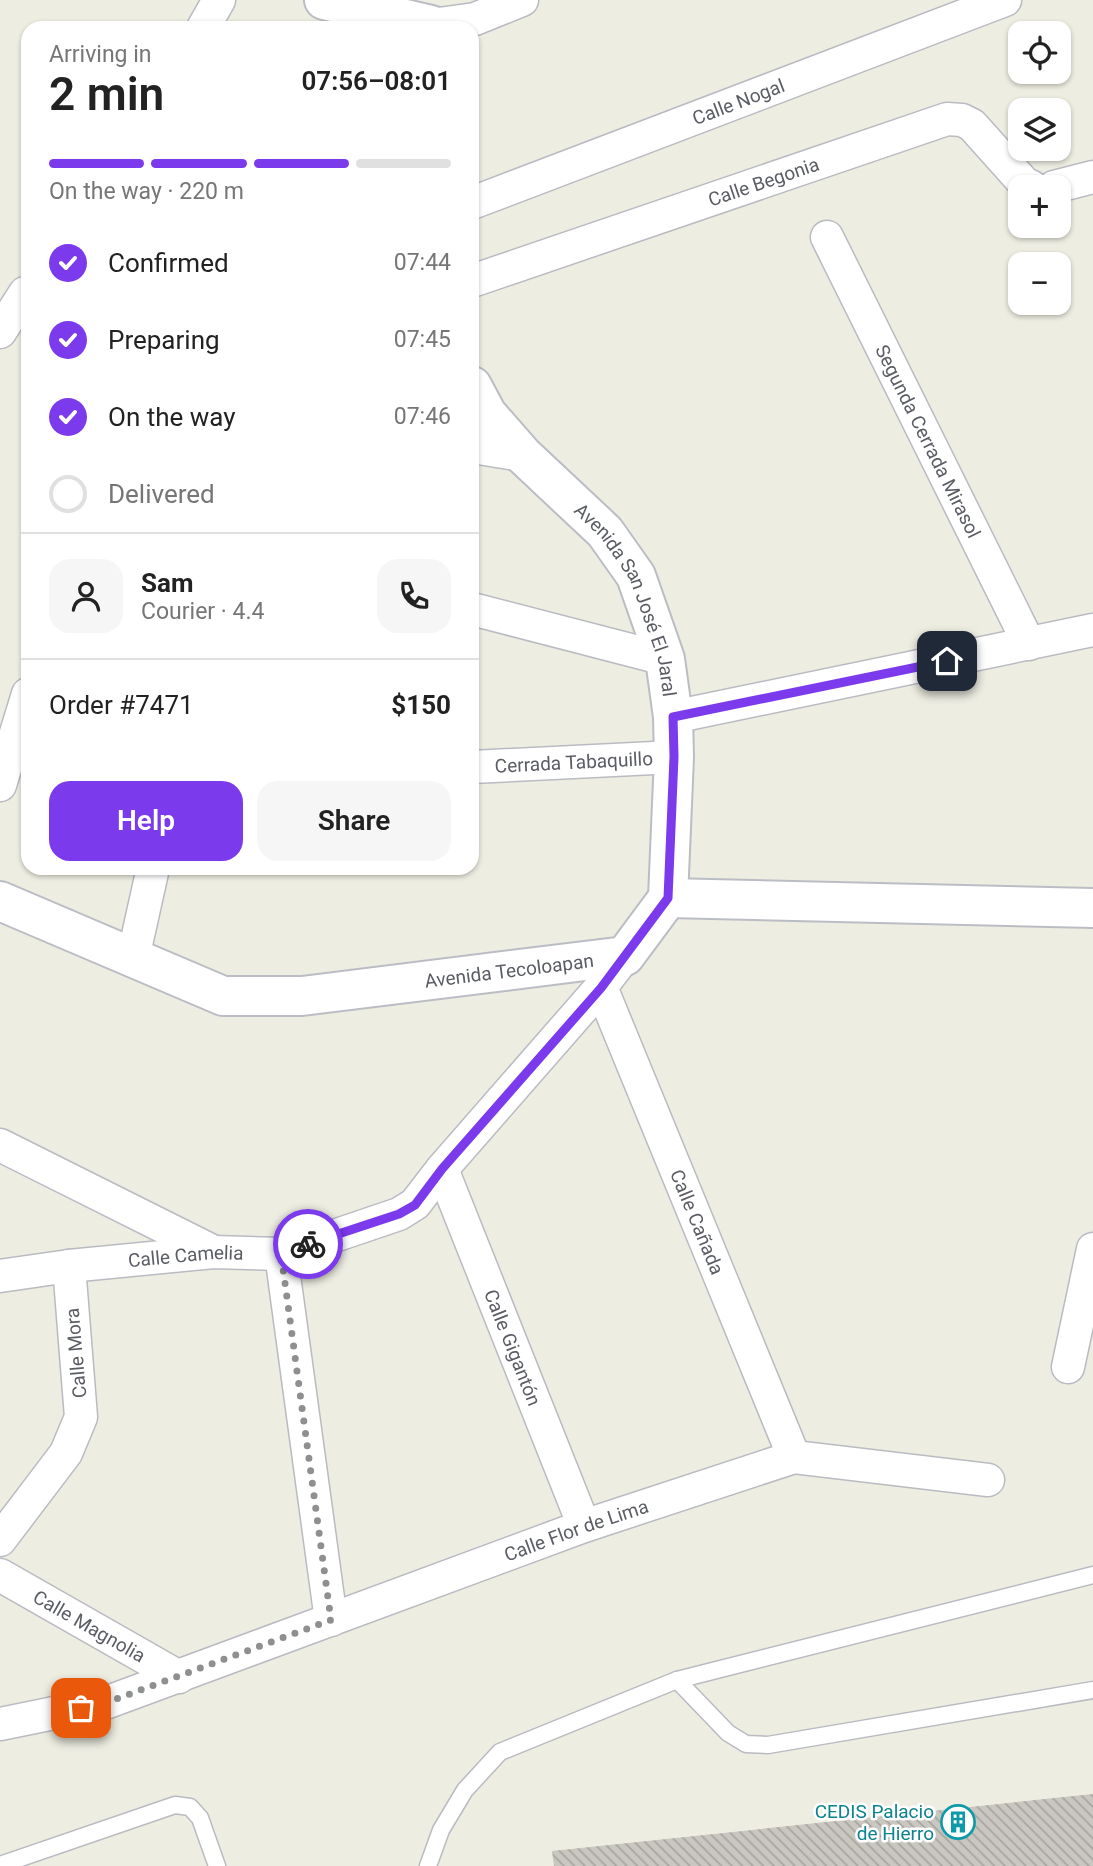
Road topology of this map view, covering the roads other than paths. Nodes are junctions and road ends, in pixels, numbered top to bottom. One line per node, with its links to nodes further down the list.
1 (219, 0): 6 (street)
2 (324, 0): 5 (street)
3 (522, 0): 5 (street)
4 (1005, 0): 10 (street, Calle Nogal)
5 (430, 18)
6 (207, 21)
7 (1017, 175): 12 (street, Calle Begonia)
8 (1093, 177): 9 (street)
9 (1071, 183)
10 (479, 200)
11 (827, 237): 20 (street, Segunda Cerrada Mirasol)
12 (479, 279)
13 (21, 299): 14 (street)
14 (0, 332)
15 (479, 399): 17 (street, Avenida San José El Jaral)
16 (479, 448): 17 (street)
17 (523, 455): 21 (street, Avenida San José El Jaral)
18 (479, 611): 21 (street)
19 (1093, 630): 20 (street)
20 (1029, 644): 23 (street)
21 (665, 659): 23 (street, Avenida San José El Jaral)
22 (21, 717): 26 (street)
23 (673, 717): 24 (street, Avenida San José El Jaral)
24 (674, 757): 25 (street, Cerrada Tabaquillo); 28 (street, Avenida San José El Jaral)
25 (479, 767)
26 (0, 785)
27 (151, 875): 32 (street)
28 (668, 898): 30 (street); 31 (street)
29 (0, 901): 32 (street, Avenida Tecoloapan)
30 (1093, 908)
31 (625, 956): 32 (street, Avenida Tecoloapan); 33 (street, Calle Camelia)
32 (133, 958)
33 (601, 988): 35 (street, Calle Camelia); 42 (street, Calle Cañada)
34 (0, 1145): 37 (street)
35 (442, 1169): 38 (street, Calle Camelia); 44 (street, Calle Gigantón)
36 (1093, 1249): 41 (street)
37 (214, 1252): 38 (street, Calle Camelia); 39 (street, Calle Camelia)
38 (281, 1254): 48 (street)
39 (69, 1266): 40 (street, Calle Camelia); 45 (street, Calle Mora)
40 (0, 1276)
41 (1068, 1367)
42 (794, 1457): 43 (street, Calle Flor de Lima); 44 (street, Calle Flor de Lima)
43 (988, 1480)
44 (584, 1526): 48 (street, Calle Flor de Lima)
45 (0, 1540)
46 (0, 1575): 49 (street, Calle Magnolia)
47 (1093, 1575): 50 (lane)
48 (331, 1620): 49 (street, Calle Flor de Lima)
49 (179, 1677): 52 (street, Calle Flor de Lima)
50 (677, 1680): 51 (lane); 55 (lane)
51 (1093, 1690)
52 (0, 1724)
53 (0, 1865): 54 (lane)
54 (217, 1866)
55 (428, 1866)

